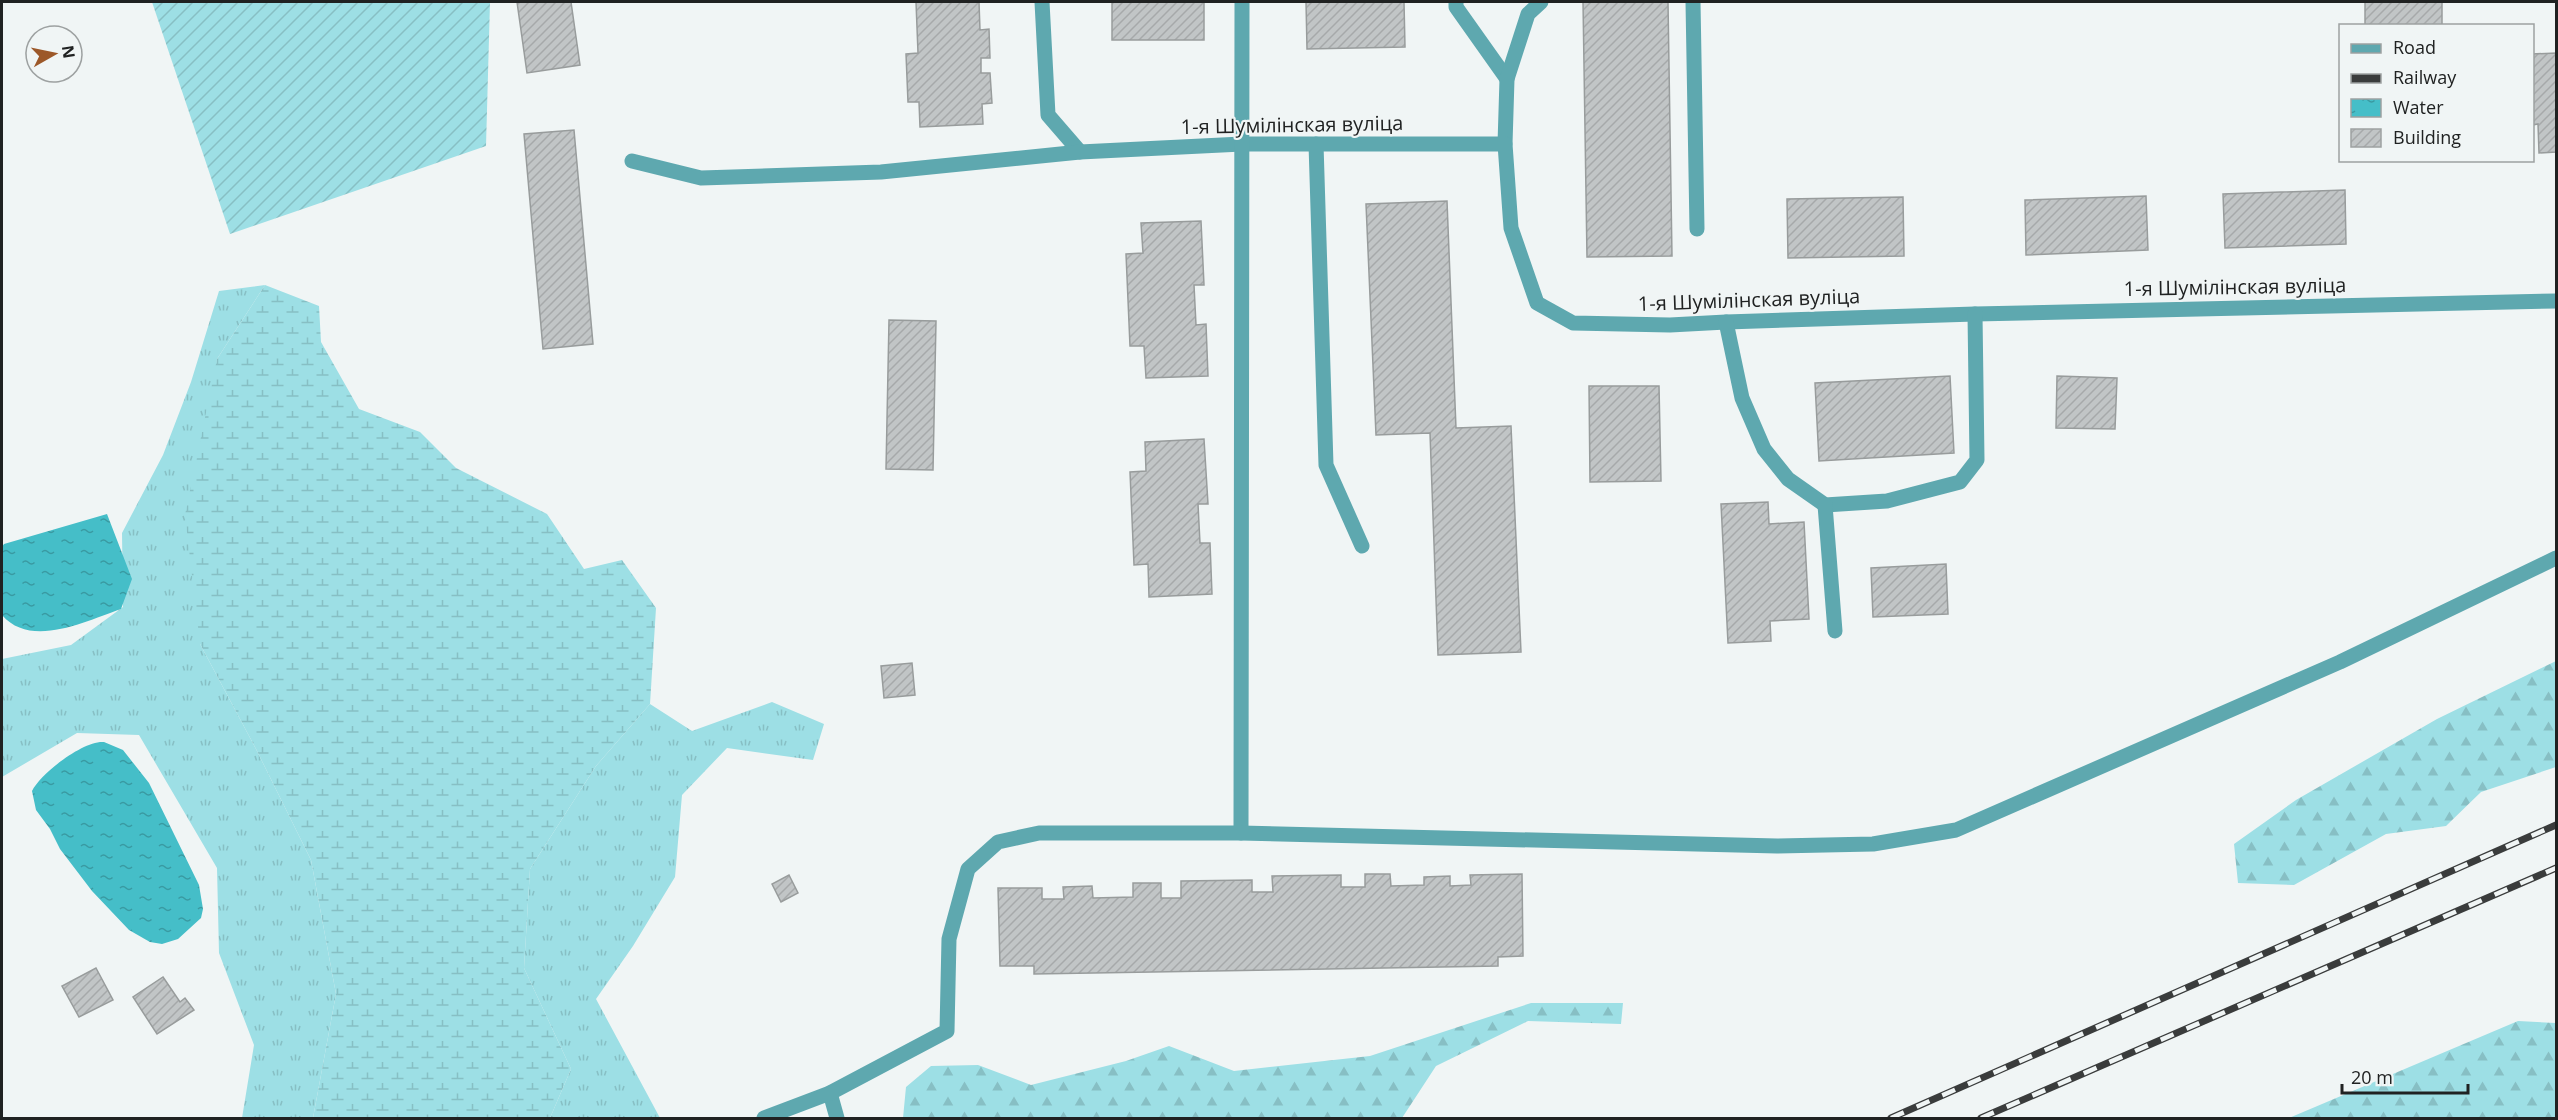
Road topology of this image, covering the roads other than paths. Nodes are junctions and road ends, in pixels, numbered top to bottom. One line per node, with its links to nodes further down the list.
1 (1042, 2): 10 (street)
2 (1242, 2): 7 (street)
3 (1456, 2): 6 (street)
4 (1541, 2): 6 (street)
5 (1693, 2): 12 (street)
6 (1507, 79): 9 (street)
7 (1242, 144): 8 (street, 1-я Шумілінская вуліца); 10 (street, 1-я Шумілінская вуліца); 20 (street)
8 (1316, 144): 9 (street, 1-я Шумілінская вуліца); 17 (street)
9 (1505, 144): 15 (street, 1-я Шумілінская вуліца)
10 (1080, 152): 11 (street, 1-я Шумілінская вуліца)
11 (632, 161)
12 (1697, 229)
13 (2556, 301): 14 (street, 1-я Шумілінская вуліца)
14 (1976, 314): 15 (street, 1-я Шумілінская вуліца); 16 (street)
15 (1726, 322): 16 (street)
16 (1825, 505): 19 (street)
17 (1362, 546)
18 (2556, 558): 20 (street)
19 (1835, 631)
20 (1240, 833): 21 (street)
21 (830, 1093): 22 (street); 23 (street)
22 (764, 1119)
23 (837, 1119)

